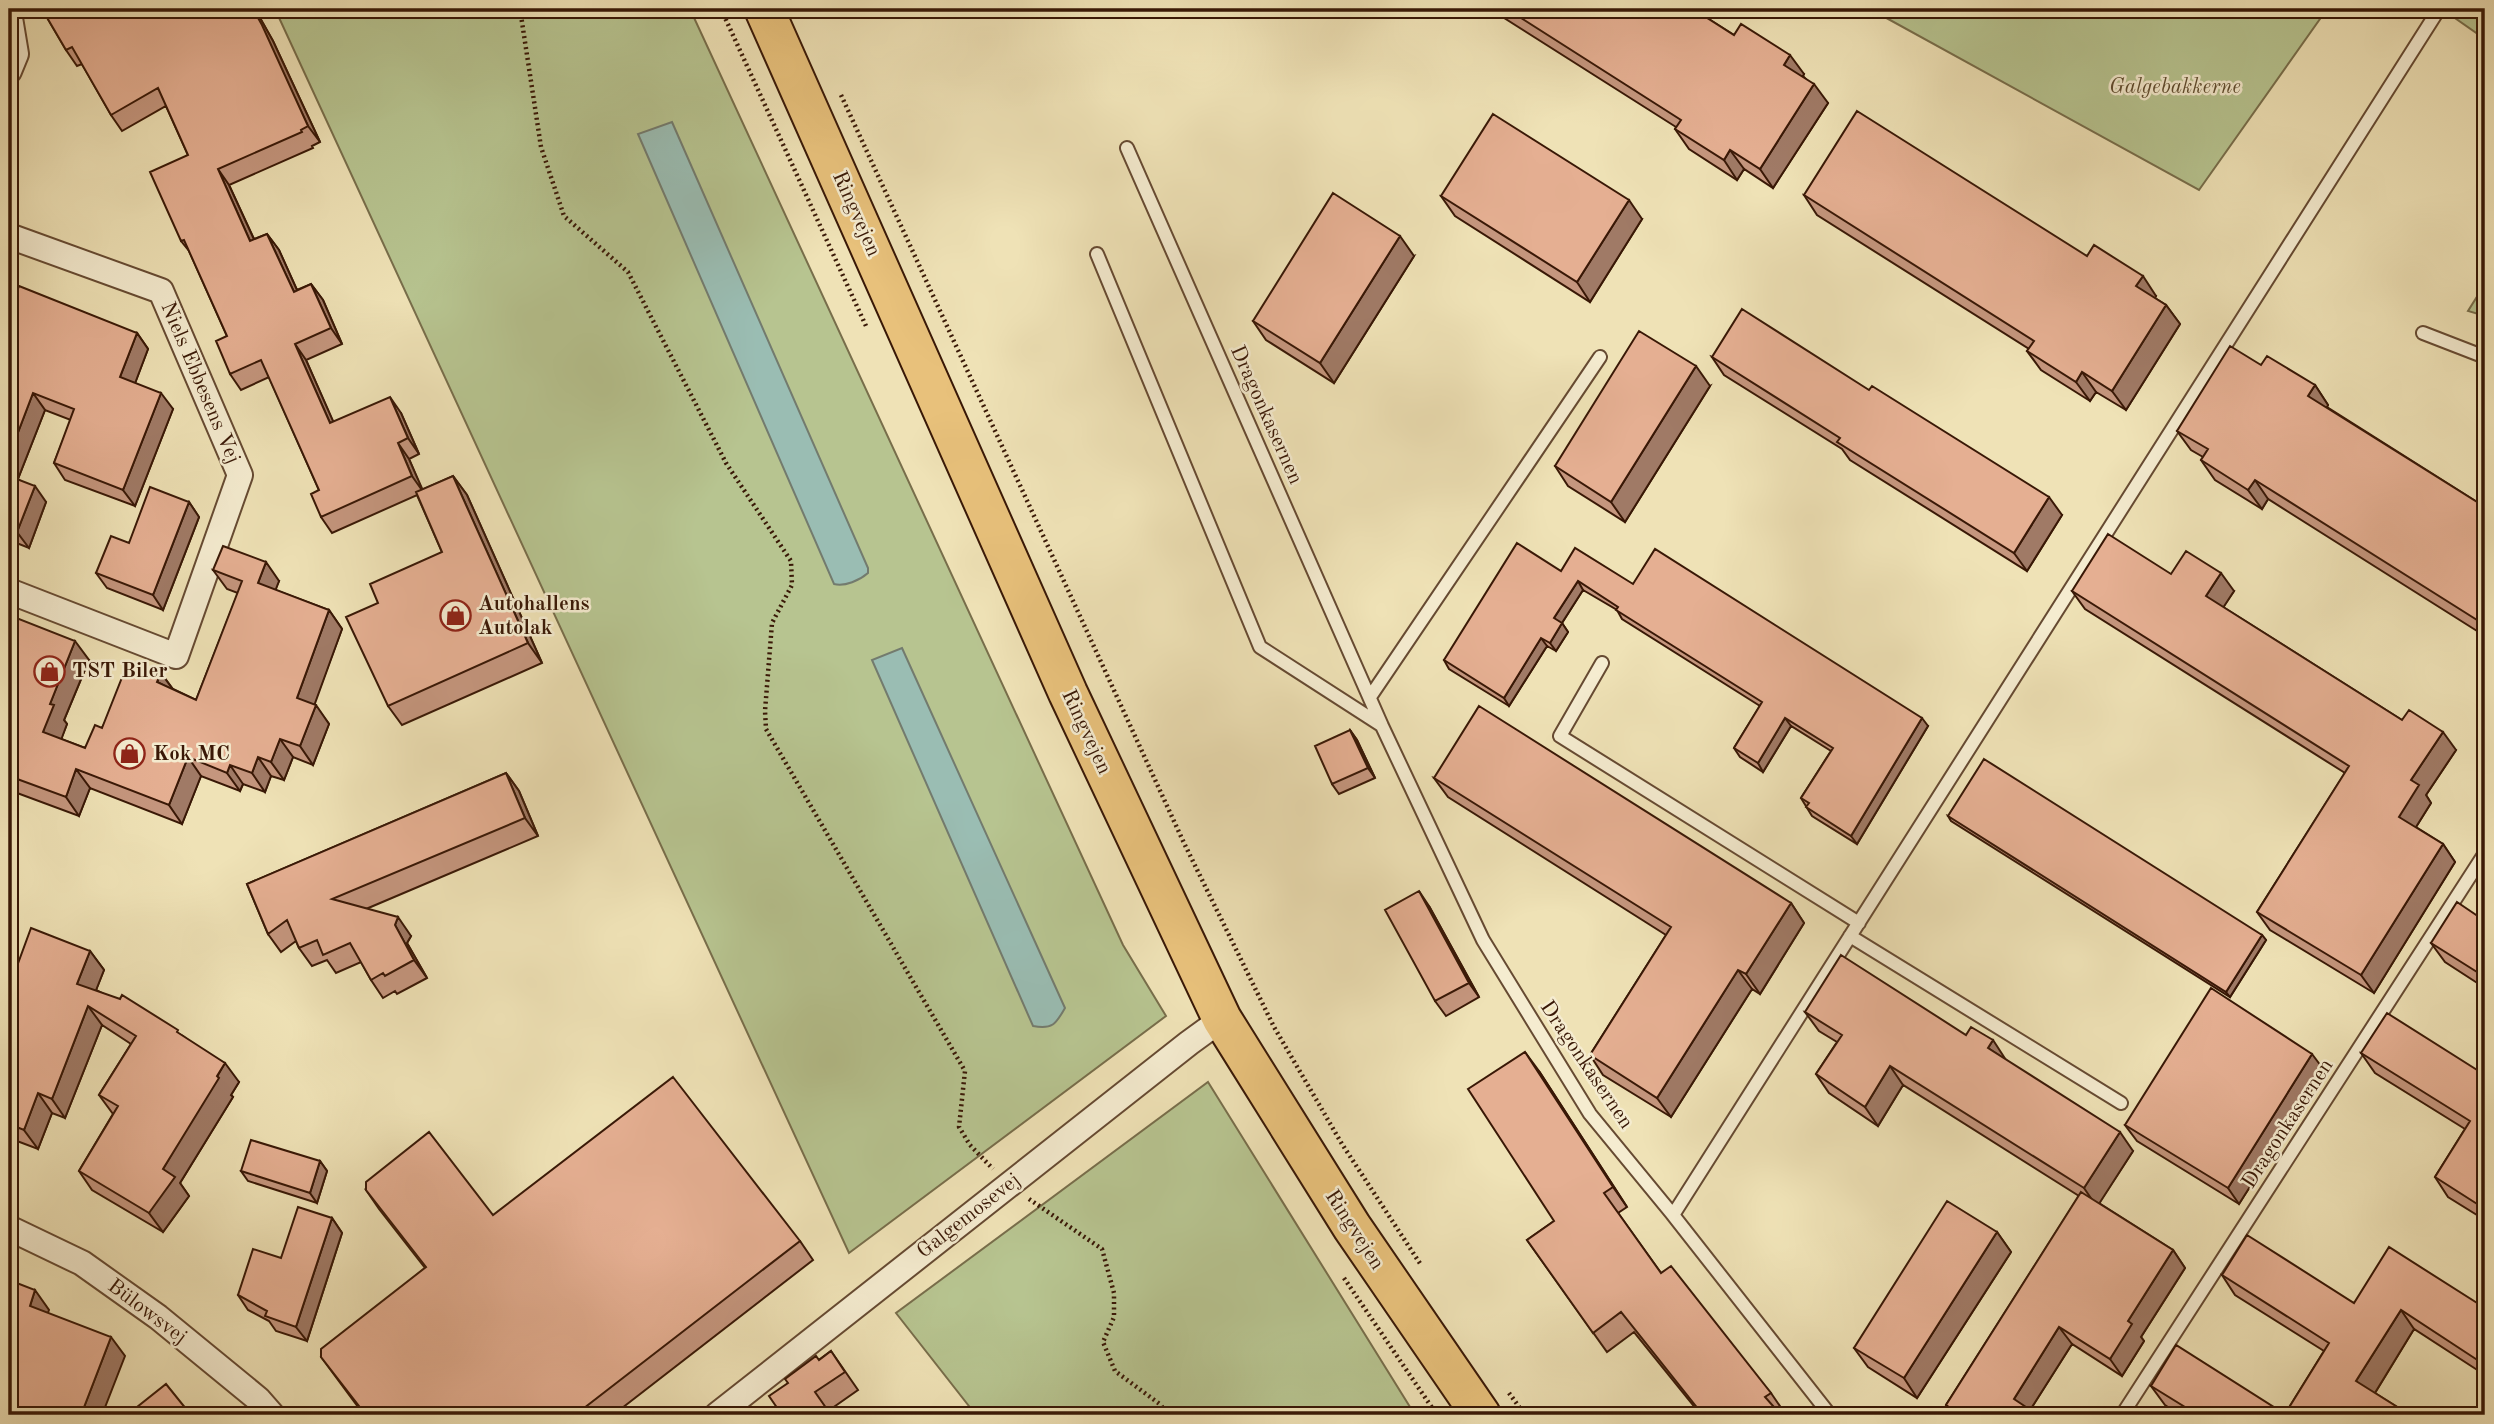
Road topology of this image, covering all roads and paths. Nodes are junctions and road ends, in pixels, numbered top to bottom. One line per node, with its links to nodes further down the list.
1 (520, 9): 22 (path)
2 (764, 9): 20 (main road, Ringvejen)
3 (2439, 9): 18 (lane)
4 (9, 12): 5 (street)
5 (9, 71)
6 (840, 92): 25 (path)
7 (1127, 148): 15 (lane, Dragonkasernen)
8 (9, 236): 13 (street, Niels Ebbesens Vej)
9 (1097, 254): 16 (lane)
10 (2423, 332): 12 (lane)
11 (1600, 357): 15 (lane)
12 (2485, 357)
13 (9, 591)
14 (1602, 663): 18 (lane)
15 (1370, 697): 16 (lane, Dragonkasernen)
16 (1382, 726): 23 (lane, Dragonkasernen)
17 (2485, 853): 32 (lane, Dragonkasernen)
18 (1859, 923): 19 (lane)
19 (1850, 936): 21 (lane); 23 (lane)
20 (1222, 1019): 22 (street, Galgemosevej); 26 (main road, Ringvejen)
21 (2121, 1103)
22 (1009, 1185): 27 (street, Galgemosevej); 29 (path)
23 (1673, 1215): 31 (lane, Dragonkasernen)
24 (9, 1228): 28 (street, Bülowsvej)
25 (1426, 1272)
26 (1492, 1401): 30 (path)
27 (726, 1412)
28 (272, 1415)
29 (1167, 1415)
30 (1525, 1415)
31 (1830, 1415)
32 (2122, 1415)

